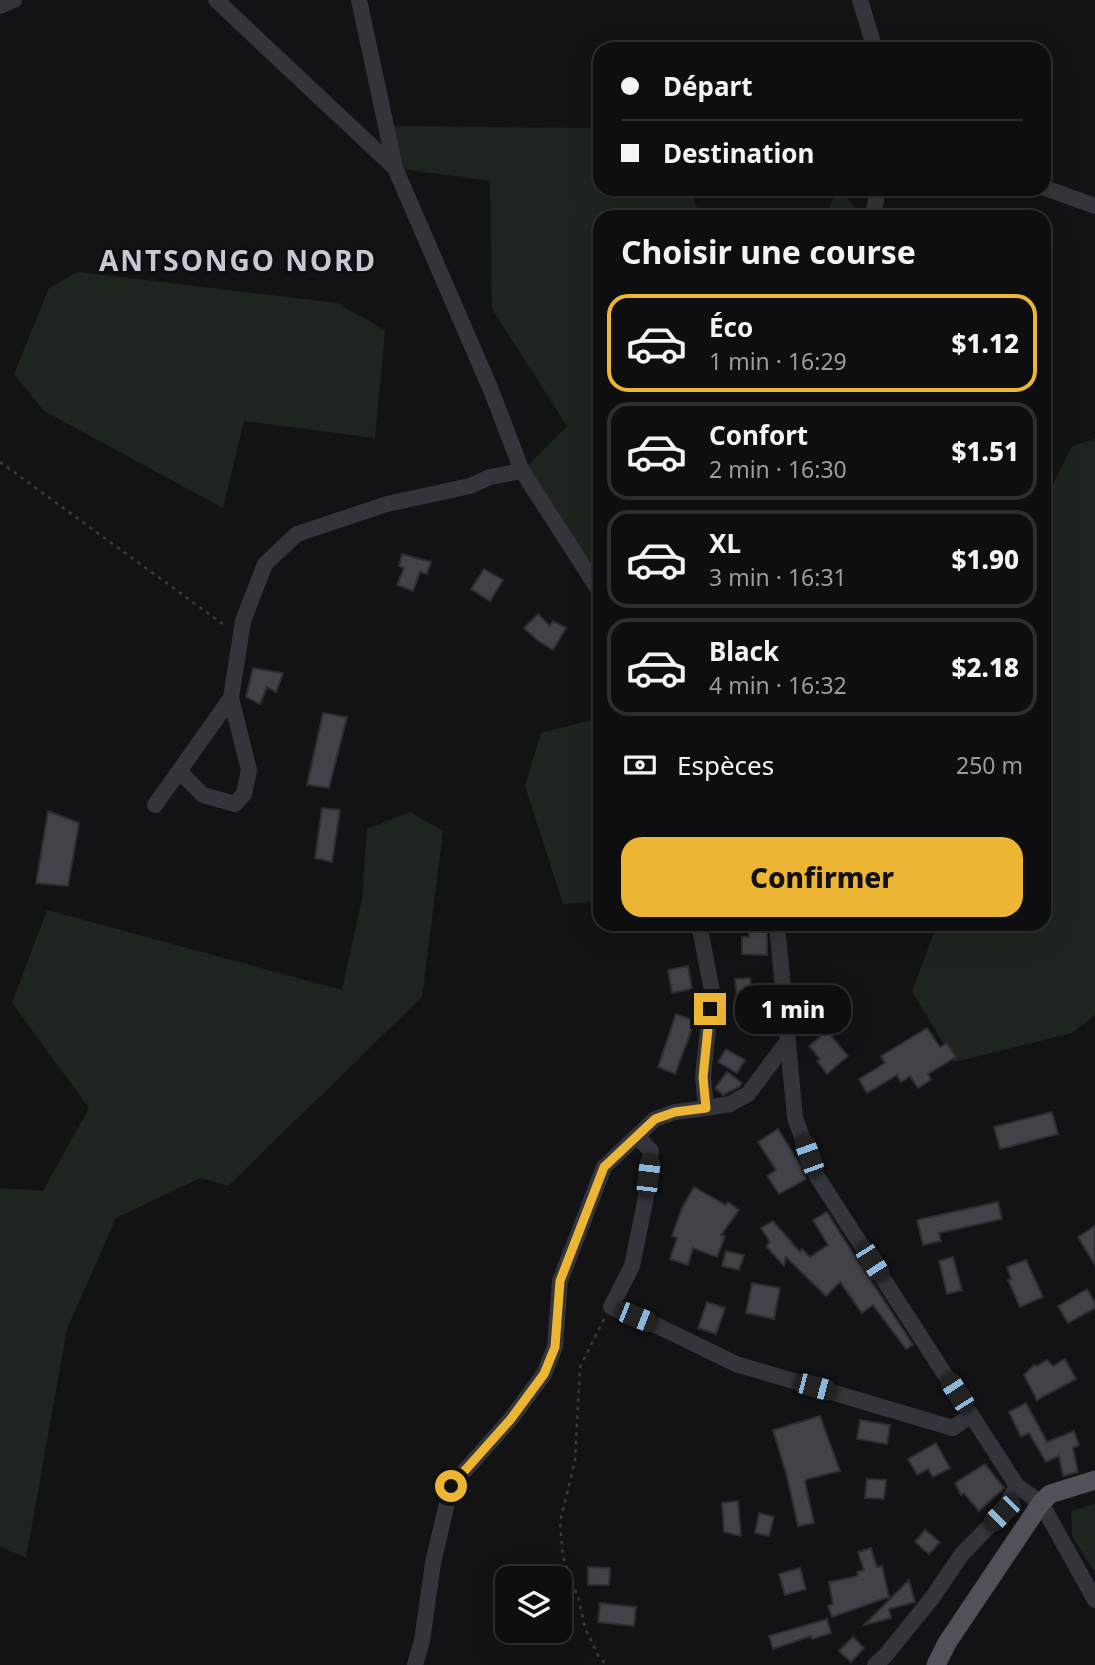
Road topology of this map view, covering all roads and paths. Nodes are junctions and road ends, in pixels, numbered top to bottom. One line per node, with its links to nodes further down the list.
1 (14, 0): 5 (street)
2 (216, 0): 7 (street)
3 (359, 0): 7 (street)
4 (860, 0): 6 (street)
5 (0, 6)
6 (874, 42)
7 (395, 168): 11 (street)
8 (1051, 190): 9 (street)
9 (1095, 206)
10 (0, 462): 13 (path)
11 (522, 471): 12 (street); 13 (street)
12 (593, 581)
13 (240, 636): 14 (street)
14 (232, 698): 15 (street); 15 (street)
15 (180, 772): 16 (street)
16 (155, 805)
17 (700, 931): 22 (street)
18 (778, 931): 20 (street)
19 (786, 931): 20 (street)
20 (781, 954): 21 (street)
21 (787, 1042): 22 (street); 25 (street)
22 (706, 1108): 23 (street)
23 (636, 1136): 24 (street); 30 (street)
24 (611, 1307): 25 (street); 31 (path)
25 (971, 1415): 27 (street)
26 (1095, 1480): 28 (main road)
27 (1017, 1486): 28 (street); 32 (street)
28 (1041, 1503): 29 (street); 33 (main road)
29 (1095, 1600)
30 (415, 1665)
31 (607, 1665)
32 (875, 1665)
33 (936, 1665)

